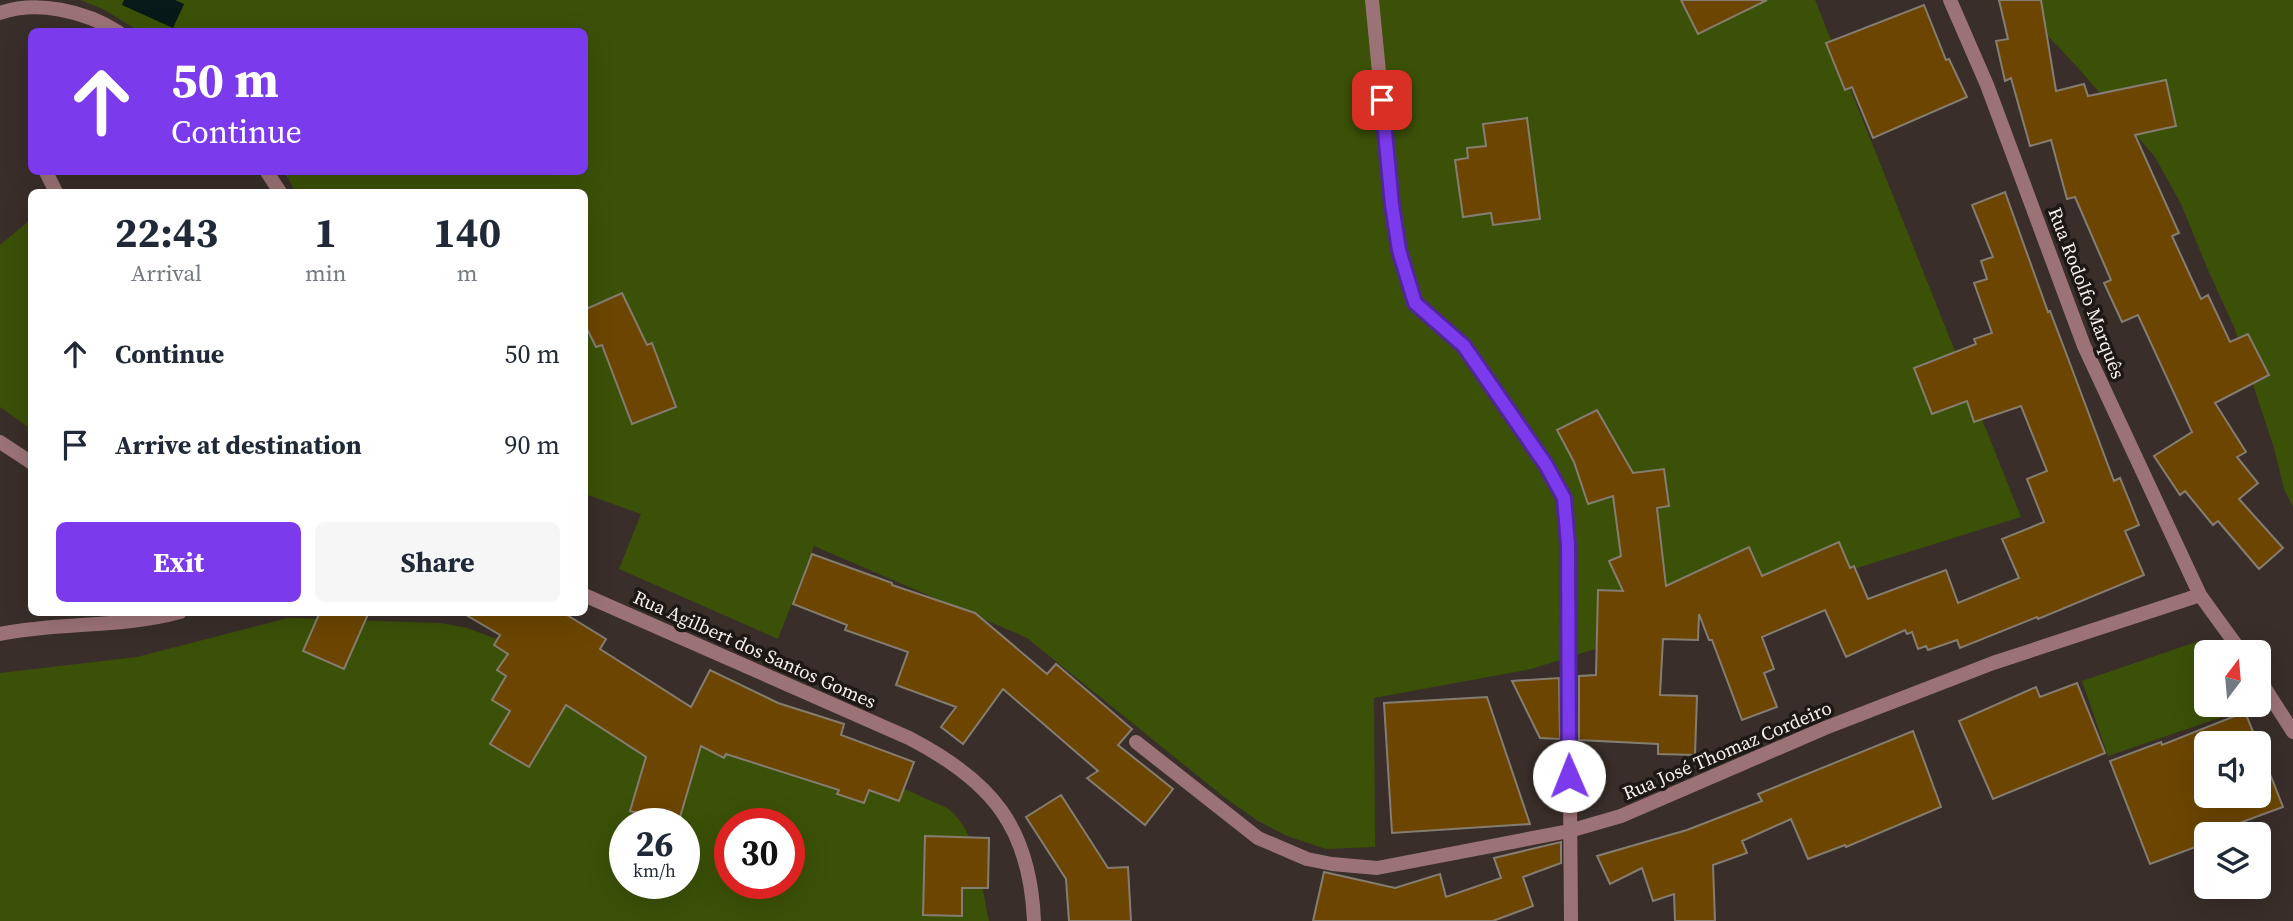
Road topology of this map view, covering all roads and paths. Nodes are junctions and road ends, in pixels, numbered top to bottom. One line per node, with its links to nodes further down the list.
1 (1372, 0): 15 (street)
2 (1950, 0): 7 (street, Rua Rodolfo Marquês)
3 (0, 13): 4 (street)
4 (112, 28)
5 (0, 442): 6 (street)
6 (28, 460)
7 (2200, 595): 11 (street); 15 (street, Rua José Thomaz Cordeiro)
8 (588, 597): 16 (street, Rua Agilbert dos Santos Gomes)
9 (166, 616): 10 (street)
10 (0, 634)
11 (2233, 640)
12 (2272, 699): 13 (street)
13 (2293, 732)
14 (1136, 742): 15 (street, Rua José Thomaz Cordeiro)
15 (1569, 831): 17 (street)
16 (1034, 921)
17 (1571, 921)

